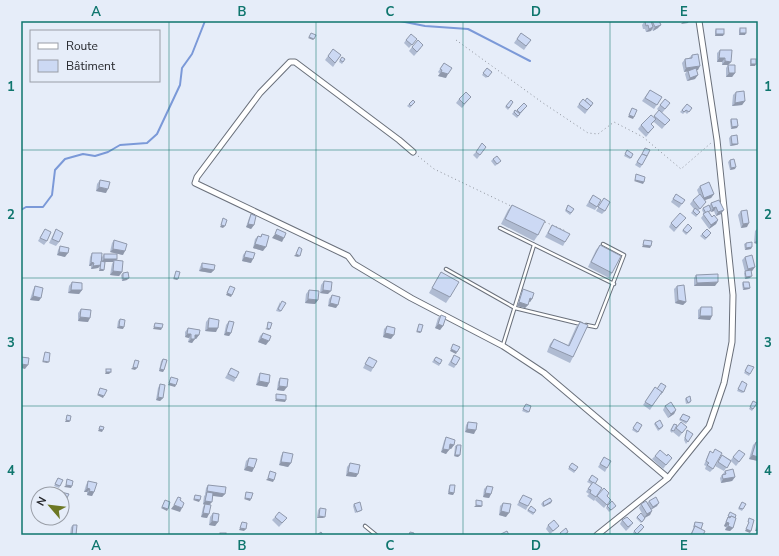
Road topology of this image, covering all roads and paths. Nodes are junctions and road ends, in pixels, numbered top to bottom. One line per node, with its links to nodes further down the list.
1 (699, 21): 3 (street)
2 (456, 40): 3 (path)
3 (717, 140): 15 (street)
4 (413, 152): 5 (path); 14 (street)
5 (511, 206)
6 (545, 222): 8 (path)
7 (500, 228): 9 (lane)
8 (566, 231)
9 (534, 244): 12 (lane); 13 (lane)
10 (603, 244): 12 (lane)
11 (446, 269): 13 (lane)
12 (614, 284): 13 (lane)
13 (514, 308): 14 (lane)
14 (503, 346): 15 (street)
15 (668, 478): 18 (street)
16 (365, 526): 17 (lane)
17 (376, 535)
18 (597, 535)

